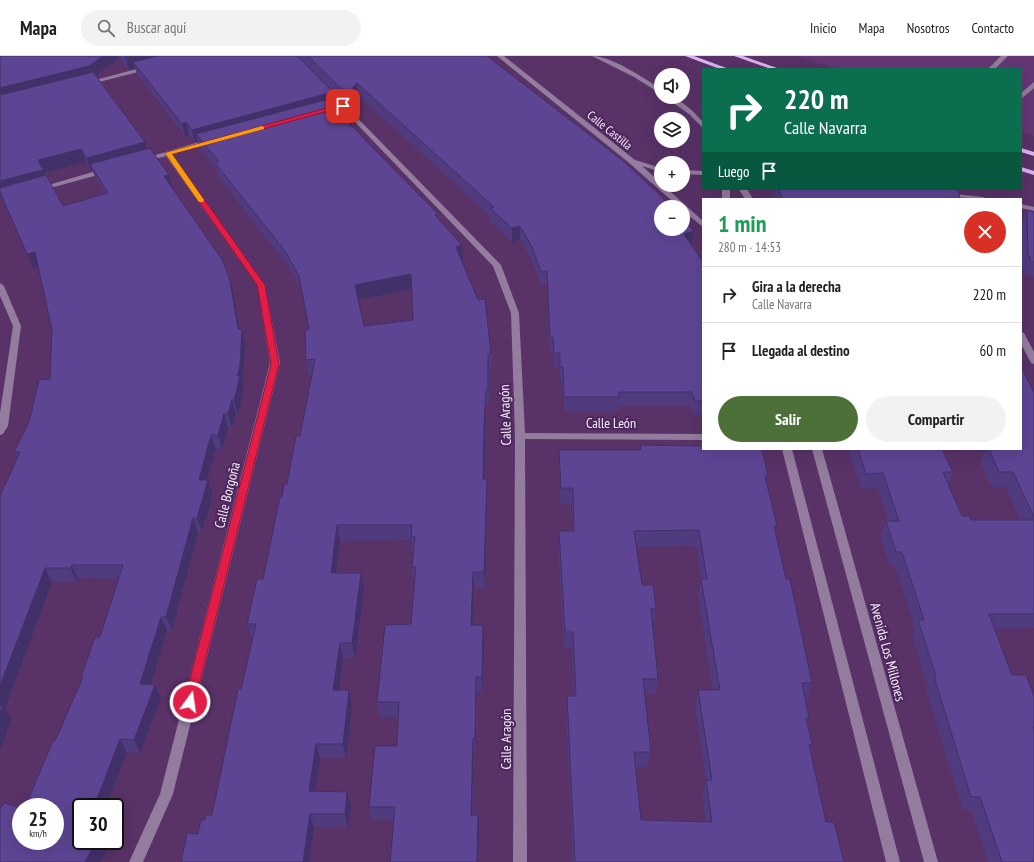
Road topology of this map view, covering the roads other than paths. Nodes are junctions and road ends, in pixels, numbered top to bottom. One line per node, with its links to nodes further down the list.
1 (500, 56): 21 (street, Calle Castilla)
2 (595, 56): 12 (street)
3 (688, 56): 7 (main road)
4 (737, 56): 8 (main road)
5 (1005, 56): 9 (street)
6 (152, 67): 11 (street)
7 (723, 68)
8 (774, 68)
9 (992, 68)
10 (1034, 84): 14 (street)
11 (76, 86)
12 (654, 88)
13 (328, 91): 40 (street, Calle Aragón)
14 (1022, 96)
15 (678, 104): 16 (street)
16 (702, 125)
17 (221, 139): 19 (street)
18 (1022, 150): 20 (main road)
19 (168, 153): 22 (street); 44 (street, Calle Borgoña)
20 (1034, 154)
21 (631, 160): 24 (street); 34 (street, Calle Castilla)
22 (137, 162)
23 (114, 168): 29 (street)
24 (654, 168)
25 (1022, 169): 28 (main road)
26 (690, 172): 27 (street)
27 (702, 173)
28 (1034, 173)
29 (30, 191)
30 (939, 194): 31 (street)
31 (974, 198)
32 (1022, 206): 33 (street)
33 (1034, 209)
34 (702, 224)
35 (0, 286): 39 (street)
36 (1022, 336): 37 (street)
37 (1031, 350): 38 (street)
38 (1034, 361)
39 (0, 432)
40 (520, 436): 41 (street, Calle León); 45 (street, Calle Aragón)
41 (702, 437)
42 (786, 450): 46 (street)
43 (817, 450): 47 (street, Avenida Los Millones)
44 (136, 862)
45 (520, 862)
46 (893, 862)
47 (931, 862)

